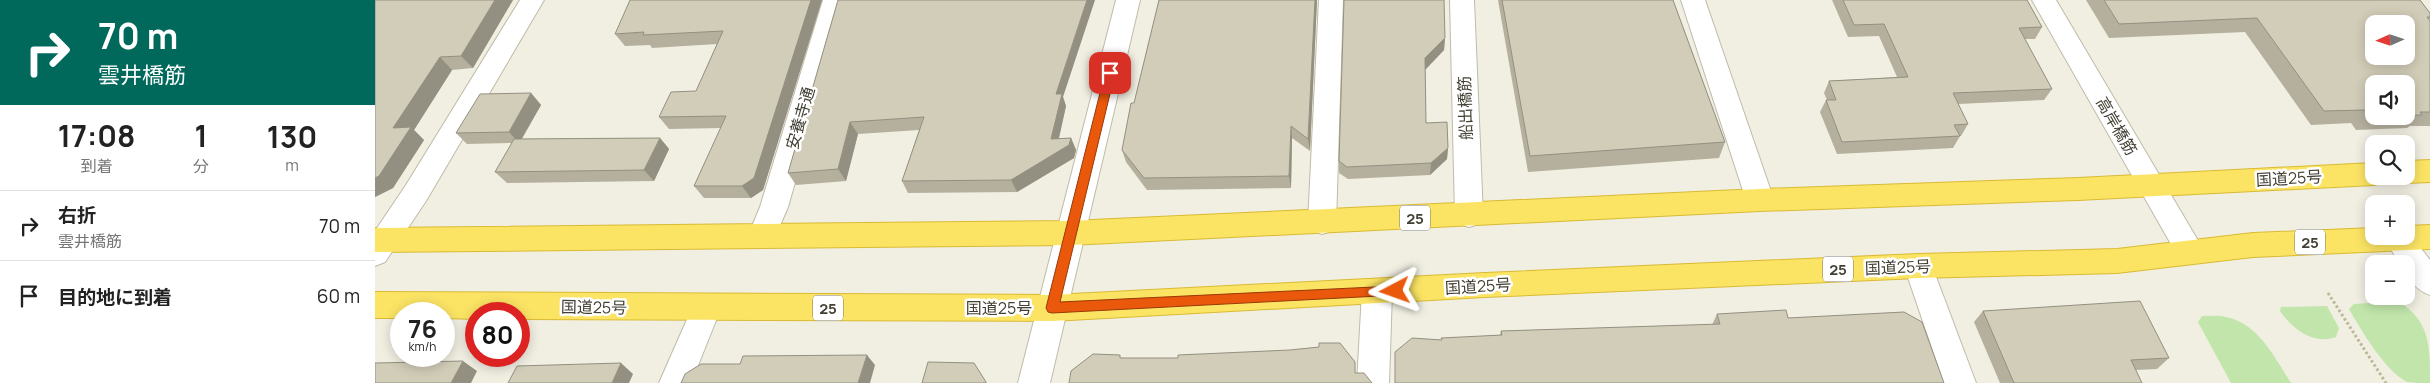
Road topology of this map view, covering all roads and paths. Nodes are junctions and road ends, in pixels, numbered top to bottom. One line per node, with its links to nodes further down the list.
1 (532, 0): 20 (street)
2 (835, 0): 16 (street, 安養寺通)
3 (1128, 0): 15 (street)
4 (1331, 0): 14 (street)
5 (1462, 0): 13 (street, 船出橋筋)
6 (1693, 0): 12 (street)
7 (2044, 0): 11 (street, 高岸橋筋)
8 (2430, 171): 9 (highway)
9 (2415, 172)
10 (2365, 174): 11 (highway, 国道25号 / 25)
11 (2151, 184): 12 (highway, 国道25号 / 25); 22 (street, 高岸橋筋)
12 (1760, 200): 13 (highway, 国道25号 / 25)
13 (1469, 216): 14 (highway, 国道25号 / 25)
14 (1322, 223): 15 (highway, 国道25号 / 25)
15 (1070, 234): 16 (highway, 国道25号 / 25); 29 (street)
16 (762, 236): 20 (highway, 国道25号 / 25)
17 (2415, 237): 18 (highway, 国道25号 / 25)
18 (2430, 237)
19 (2365, 240): 22 (highway, 国道25号 / 25)
20 (378, 244)
21 (2403, 245): 24 (street)
22 (2190, 252): 23 (highway, 国道25号 / 25)
23 (1918, 266): 25 (highway, 国道25号 / 25); 33 (street)
24 (2430, 283)
25 (1377, 292): 29 (highway, 国道25号 / 25); 32 (street)
26 (2328, 293): 34 (path)
27 (375, 305): 28 (highway, 国道25号 / 25)
28 (706, 308): 29 (highway, 国道25号 / 25); 30 (street)
29 (1052, 308): 31 (street)
30 (675, 383)
31 (1035, 383)
32 (1373, 383)
33 (1959, 383)
34 (2386, 383)

